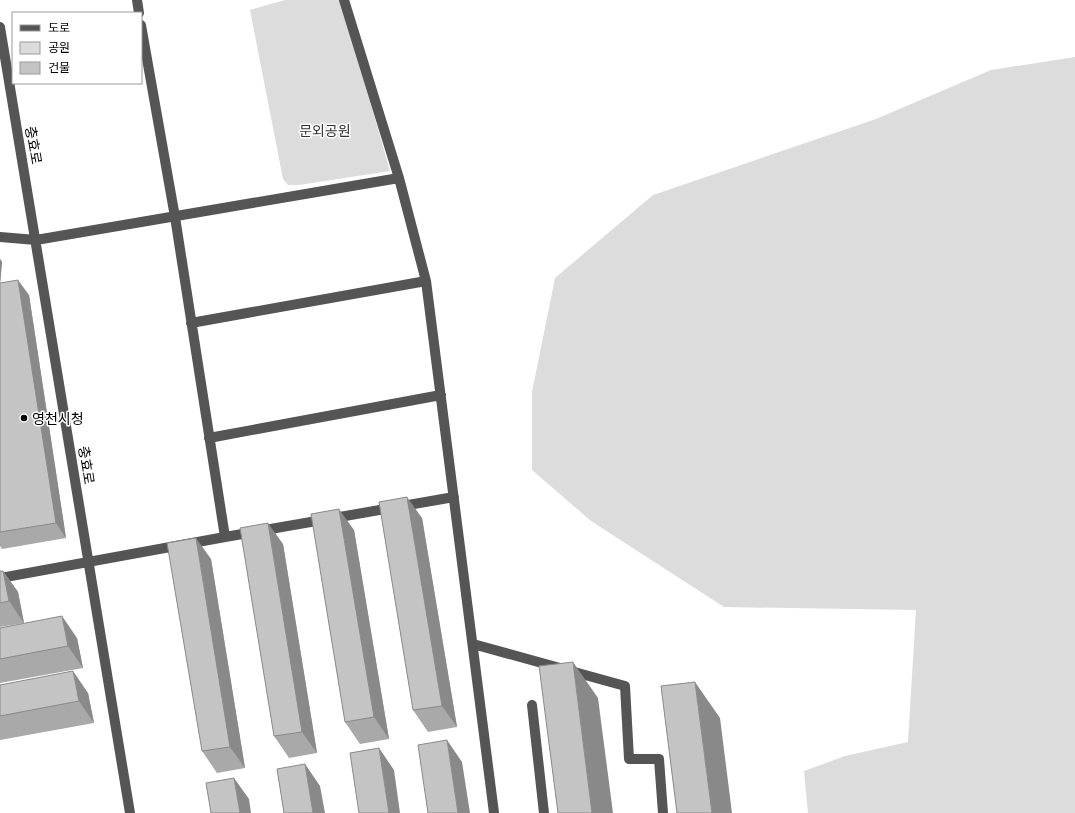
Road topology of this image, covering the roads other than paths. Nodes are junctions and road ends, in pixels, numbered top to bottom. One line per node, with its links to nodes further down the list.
1 (137, 0): 3 (street)
2 (344, 0): 6 (street)
3 (139, 12)
4 (0, 27): 9 (street, 충효로)
5 (142, 31): 7 (street)
6 (399, 178): 7 (street); 10 (street)
7 (175, 217): 9 (street); 11 (street)
8 (0, 237): 9 (street)
9 (36, 240): 16 (street, 충효로)
10 (426, 281): 11 (street); 12 (street)
11 (191, 323): 13 (street)
12 (441, 395): 13 (street); 14 (street)
13 (209, 438): 15 (street)
14 (454, 497): 15 (street); 18 (street)
15 (225, 537): 16 (street)
16 (89, 561): 17 (street); 20 (street, 충효로)
17 (0, 578)
18 (473, 644): 21 (street); 23 (street)
19 (532, 705): 22 (street)
20 (130, 813)
21 (494, 813)
22 (544, 813)
23 (663, 813)

